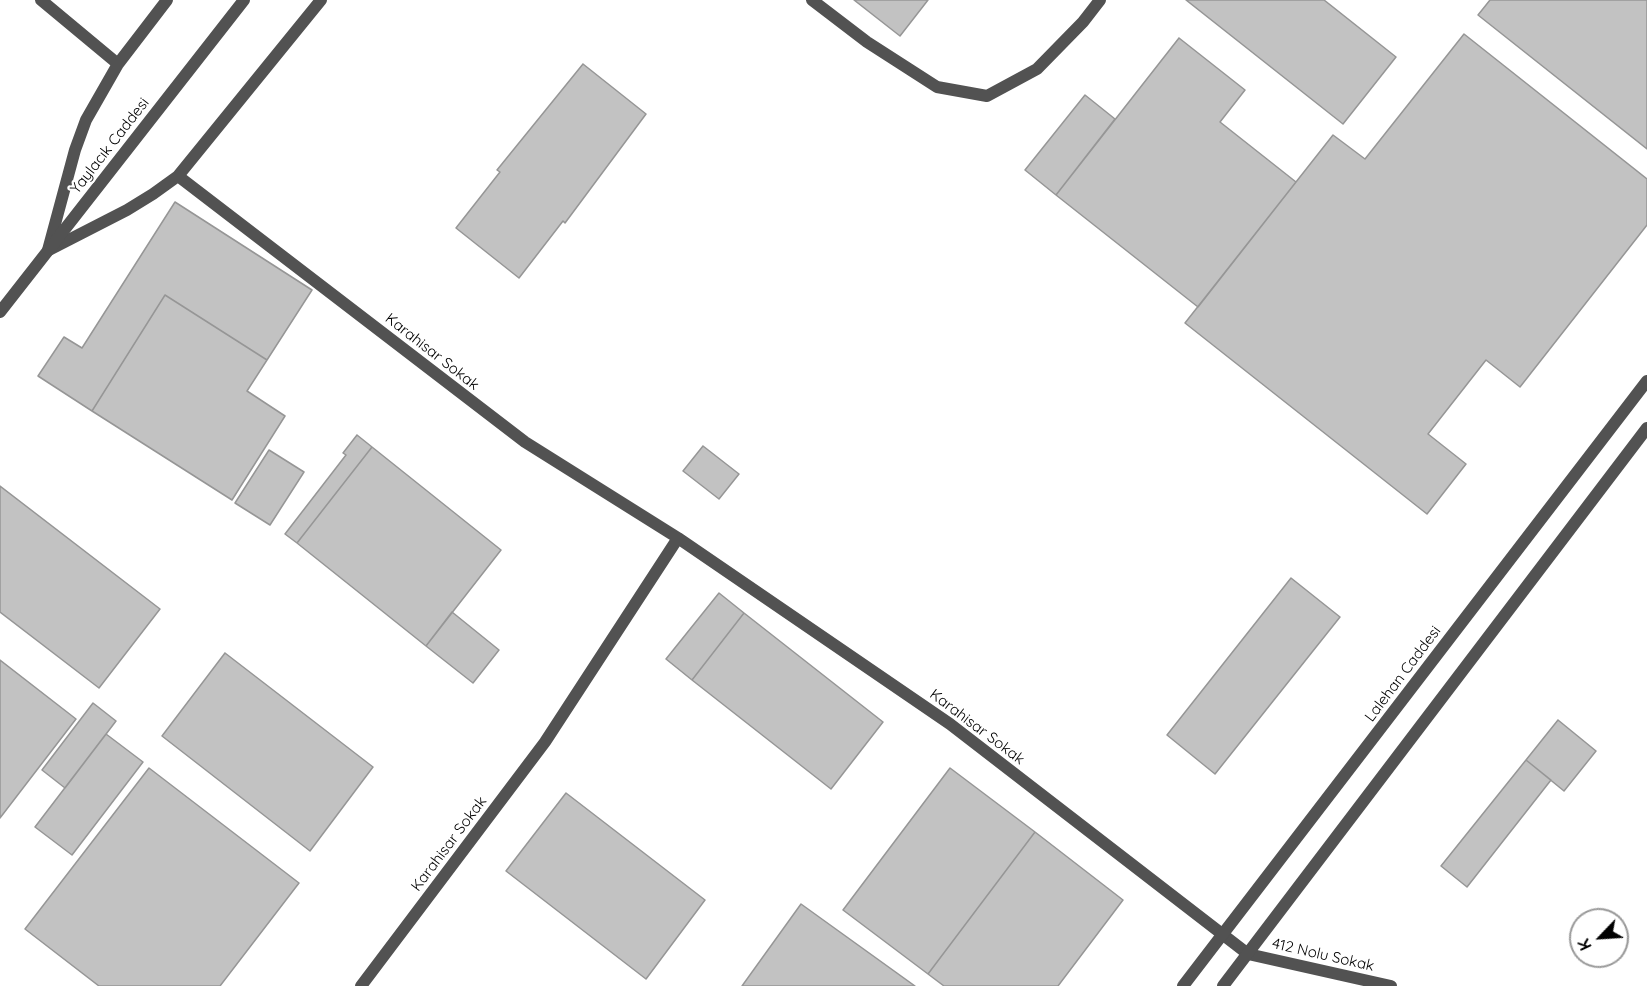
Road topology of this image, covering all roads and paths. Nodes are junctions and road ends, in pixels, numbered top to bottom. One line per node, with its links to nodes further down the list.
1 (41, 0): 7 (street)
2 (167, 0): 7 (street)
3 (244, 0): 9 (street, Yaylacık Caddesi)
4 (321, 0): 8 (street)
5 (812, 0): 6 (street)
6 (1100, 0)
7 (118, 64): 9 (street)
8 (178, 176): 9 (street); 13 (street, Karahisar Sokak)
9 (48, 250): 10 (street, Yaylacık Caddesi)
10 (0, 312)
11 (1647, 381): 14 (street, Lalehan Caddesi)
12 (1647, 428): 15 (street)
13 (678, 538): 14 (street, Karahisar Sokak); 16 (street, Karahisar Sokak)
14 (1222, 935): 15 (street, Karahisar Sokak); 17 (street, Lalehan Caddesi)
15 (1248, 954): 18 (street); 19 (street, 412 Nolu Sokak)
16 (361, 986)
17 (1183, 986)
18 (1223, 986)
19 (1391, 986)

